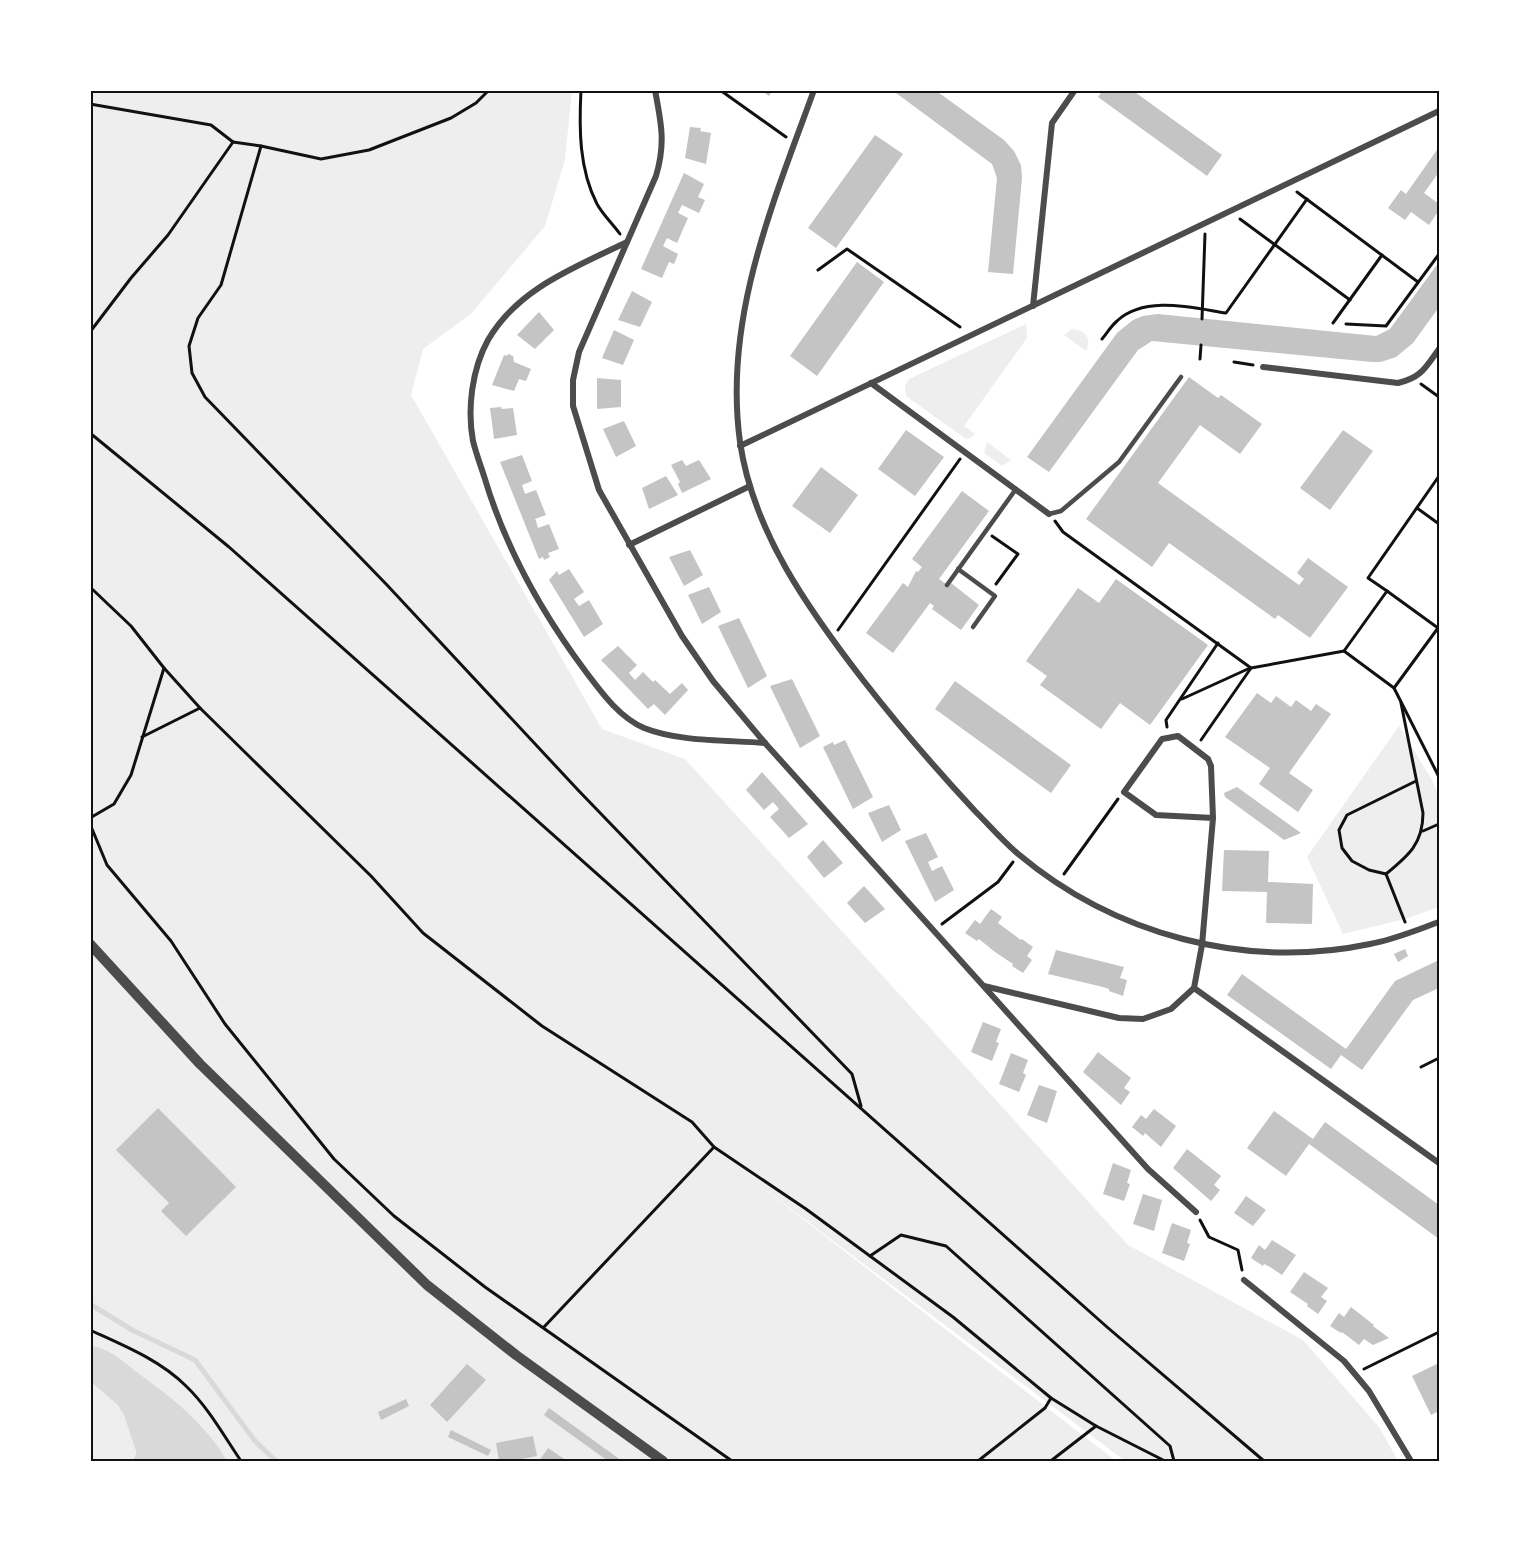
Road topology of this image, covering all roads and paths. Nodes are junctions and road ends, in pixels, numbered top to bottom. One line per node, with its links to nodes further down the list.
1 (489, 90): 11 (path)
2 (581, 90): 16 (path)
3 (656, 90): 16 (street)
4 (720, 90): 10 (path)
5 (814, 90): 10 (street)
6 (1075, 90): 23 (street)
7 (90, 104): 9 (path)
8 (1439, 111): 12 (street)
9 (233, 142): 11 (path); 28 (path)
10 (795, 143): 42 (street)
11 (261, 146): 93 (path)
12 (1287, 184): 13 (path); 14 (street)
13 (1307, 199): 17 (path); 19 (path)
14 (1230, 211): 15 (street); 17 (path)
15 (1205, 223): 23 (street); 24 (path)
16 (627, 242): 52 (street); 71 (street)
17 (1275, 245): 22 (path); 24 (path)
18 (1439, 254): 21 (path)
19 (1382, 255): 21 (path); 22 (path)
20 (819, 270): 29 (path)
21 (1418, 282): 27 (path)
22 (1350, 300): 26 (path)
23 (1033, 306): 29 (street)
24 (1202, 310): 25 (path); 30 (path)
25 (1202, 318)
26 (1333, 323)
27 (1346, 324)
28 (90, 332)
29 (972, 335): 39 (street)
30 (1102, 339)
31 (1201, 345): 33 (path)
32 (1439, 349): 38 (street)
33 (1200, 359)
34 (1234, 362): 35 (path)
35 (1249, 364)
36 (1263, 367): 38 (street)
37 (1181, 377): 48 (lane)
38 (1414, 379): 40 (path)
39 (871, 383): 42 (street); 43 (street)
40 (1439, 397)
41 (90, 433): 93 (path)
42 (740, 446): 45 (street)
43 (965, 452): 46 (street); 60 (path)
44 (1439, 476): 47 (path)
45 (750, 486): 52 (street); 60 (street)
46 (1016, 489): 48 (street); 51 (lane)
47 (1417, 508): 50 (path); 56 (path)
48 (1049, 514): 61 (path)
49 (1439, 516): 50 (path)
50 (1437, 522)
51 (986, 531): 53 (lane); 57 (path)
52 (629, 545): 71 (street)
53 (958, 569): 54 (lane); 57 (lane)
54 (947, 585)
55 (90, 587): 63 (path)
56 (1387, 591): 59 (path); 62 (path)
57 (990, 592): 58 (lane)
58 (973, 627)
59 (1438, 628): 65 (path)
60 (831, 638): 81 (street)
61 (1218, 644): 64 (path); 66 (path)
62 (1344, 651): 64 (path); 65 (path)
63 (164, 668): 68 (path); 69 (path)
64 (1251, 668): 66 (path); 72 (path)
65 (1394, 688): 67 (path)
66 (1180, 699): 70 (path)
67 (1400, 699): 73 (path); 74 (path)
68 (200, 708): 69 (path); 94 (path)
69 (142, 737): 76 (path)
70 (1169, 738): 72 (street); 75 (street)
71 (765, 743): 85 (street)
72 (1194, 749): 77 (street)
73 (1439, 777)
74 (1416, 781): 80 (path); 82 (path)
75 (1124, 792): 77 (street); 83 (path)
76 (90, 818)
77 (1213, 818): 88 (street)
78 (90, 824): 99 (path)
79 (1439, 824): 80 (path)
80 (1423, 831): 82 (path)
81 (1019, 854): 83 (street); 85 (path)
82 (1386, 874): 86 (path)
83 (1058, 883): 88 (street)
84 (1439, 922): 86 (street)
85 (933, 930): 89 (street)
86 (1410, 932): 88 (street)
87 (90, 944): 107 (street)
88 (1202, 945): 90 (street)
89 (983, 986): 90 (street); 96 (street)
90 (1194, 988): 95 (street)
91 (1439, 1058): 92 (path)
92 (1421, 1067)
93 (862, 1108): 112 (path)
94 (714, 1147): 97 (path); 99 (path)
95 (1439, 1163)
96 (1196, 1212): 98 (path)
97 (870, 1256): 103 (path); 111 (path)
98 (1244, 1280): 102 (street)
99 (544, 1327): 108 (path)
100 (90, 1330): 106 (path)
101 (1439, 1332): 102 (path)
102 (1355, 1374): 113 (street)
103 (1051, 1398): 104 (path); 109 (path)
104 (1096, 1426): 105 (path); 110 (path)
105 (1052, 1460)
106 (242, 1461)
107 (663, 1461)
108 (732, 1461)
109 (978, 1461)
110 (1166, 1461)
111 (1174, 1461)
112 (1264, 1461)
113 (1411, 1461)

